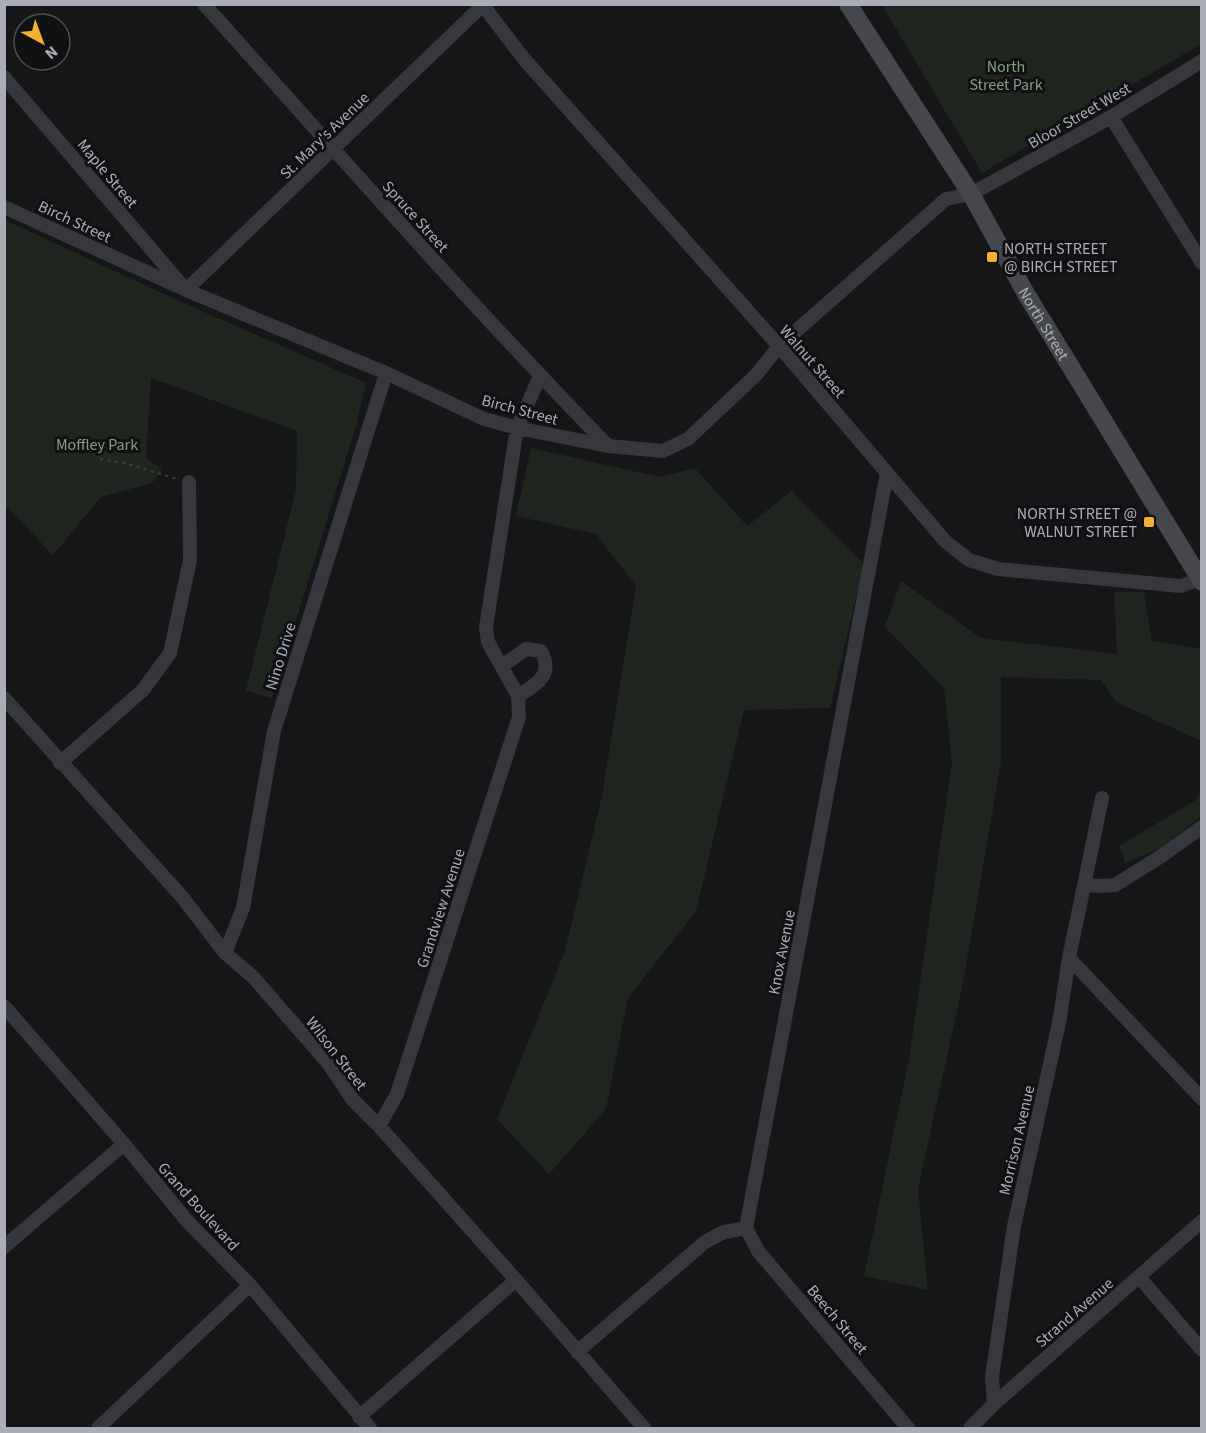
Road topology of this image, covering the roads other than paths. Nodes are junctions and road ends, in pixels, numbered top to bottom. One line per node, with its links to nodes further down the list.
1 (204, 4): 7 (street, Spruce Street)
2 (848, 4): 8 (main road, North Street)
3 (483, 5): 7 (street, St. Mary's Avenue); 12 (street, Walnut Street)
4 (1202, 61): 6 (street, Bloor Street West)
5 (4, 77): 11 (street, Maple Street)
6 (1111, 117): 8 (street, Bloor Street West); 10 (street)
7 (333, 149): 11 (street, St. Mary's Avenue); 14 (street, Spruce Street)
8 (971, 194): 12 (street, Birch Street); 19 (main road, North Street)
9 (4, 207): 11 (street, Birch Street)
10 (1202, 263)
11 (186, 290): 13 (street, Birch Street)
12 (779, 346): 16 (street, Birch Street); 17 (street, Walnut Street)
13 (386, 373): 15 (street, Birch Street); 27 (street, Nino Drive)
14 (540, 376): 15 (street); 16 (street, Spruce Street)
15 (517, 428): 16 (street, Birch Street); 20 (street)
16 (608, 446)
17 (887, 473): 19 (street, Walnut Street); 34 (street, Knox Avenue)
18 (189, 482): 23 (street)
19 (1201, 581)
20 (502, 666): 21 (street); 21 (street)
21 (518, 696): 31 (street, Grandview Avenue)
22 (4, 698): 23 (street, Wilson Street)
23 (60, 763): 27 (street, Wilson Street)
24 (1102, 798): 26 (street, Morrison Avenue)
25 (1202, 827): 26 (street)
26 (1085, 885): 28 (street, Morrison Avenue)
27 (225, 953): 31 (street, Wilson Street)
28 (1069, 958): 30 (street); 41 (street, Morrison Avenue)
29 (4, 1006): 32 (street, Grand Boulevard)
30 (1202, 1099)
31 (379, 1126): 37 (street, Wilson Street)
32 (124, 1144): 35 (street); 38 (street, Grand Boulevard)
33 (1202, 1221): 36 (street, Strand Avenue)
34 (746, 1228): 40 (street); 46 (street, Beech Street)
35 (4, 1246)
36 (1139, 1277): 39 (street); 41 (street, Strand Avenue)
37 (516, 1280): 40 (street, Wilson Street); 42 (street)
38 (250, 1285): 42 (street, Grand Boulevard); 43 (street)
39 (1202, 1350)
40 (577, 1352): 45 (street, Wilson Street)
41 (994, 1404): 47 (street, Strand Avenue)
42 (359, 1417): 44 (street, Grand Boulevard)
43 (98, 1428)
44 (370, 1428)
45 (645, 1428)
46 (908, 1428)
47 (970, 1428)

